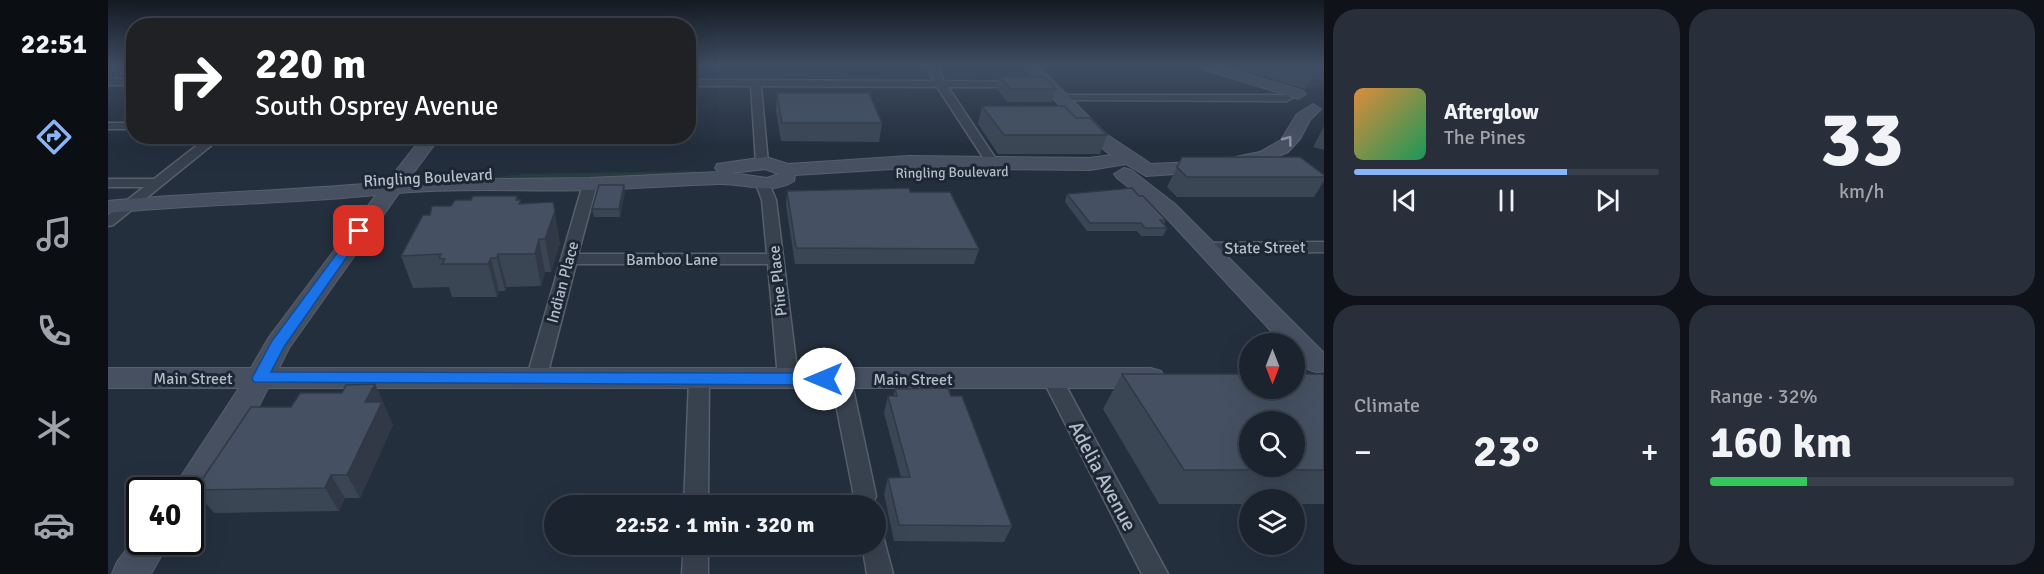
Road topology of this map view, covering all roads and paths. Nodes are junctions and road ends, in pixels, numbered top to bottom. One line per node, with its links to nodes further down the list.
1 (757, 93): 13 (street, Pine Place)
2 (948, 93): 11 (street)
3 (1056, 93): 5 (street)
4 (1284, 93): 6 (street)
5 (1062, 99): 6 (street); 12 (street)
6 (1309, 102): 12 (street, Ringling Boulevard)
7 (108, 126): 8 (street)
8 (126, 126)
9 (207, 144): 18 (street)
10 (427, 144): 16 (street)
11 (992, 162): 12 (street, Ringling Boulevard); 14 (street, Ringling Boulevard)
12 (1126, 166): 14 (street, Ringling Boulevard); 23 (street)
13 (756, 173): 14 (street); 16 (street, Ringling Boulevard); 17 (street, Ringling Boulevard); 25 (street, Pine Place)
14 (786, 173)
15 (108, 183): 18 (street)
16 (398, 184): 17 (street, Ringling Boulevard); 18 (street, Ringling Boulevard); 28 (street)
17 (590, 184): 24 (street, Indian Place)
18 (145, 192): 19 (street, Ringling Boulevard); 20 (street, Ringling Boulevard); 21 (street)
19 (108, 196)
20 (108, 207)
21 (108, 222)
22 (1324, 247): 23 (street, State Street)
23 (1206, 248): 26 (street)
24 (569, 259): 25 (street, Bamboo Lane); 34 (street, Indian Place)
25 (775, 259): 29 (street, Pine Place)
26 (1313, 374)
27 (108, 378): 28 (street, Main Street)
28 (260, 378): 34 (street, Main Street); 35 (street)
29 (788, 378): 32 (street, Main Street); 33 (street, Main Street)
30 (1052, 378): 31 (street, Main Street); 33 (street, Main Street); 44 (street, Adelia Avenue)
31 (1180, 378)
32 (699, 379): 34 (street, Main Street); 36 (street)
33 (841, 379): 37 (street)
34 (536, 380)
35 (197, 477)
36 (696, 495)
37 (865, 495)
38 (143, 555): 41 (street)
39 (696, 555): 42 (street)
40 (876, 555): 43 (street)
41 (130, 574)
42 (695, 574)
43 (880, 574)
44 (1155, 574)

